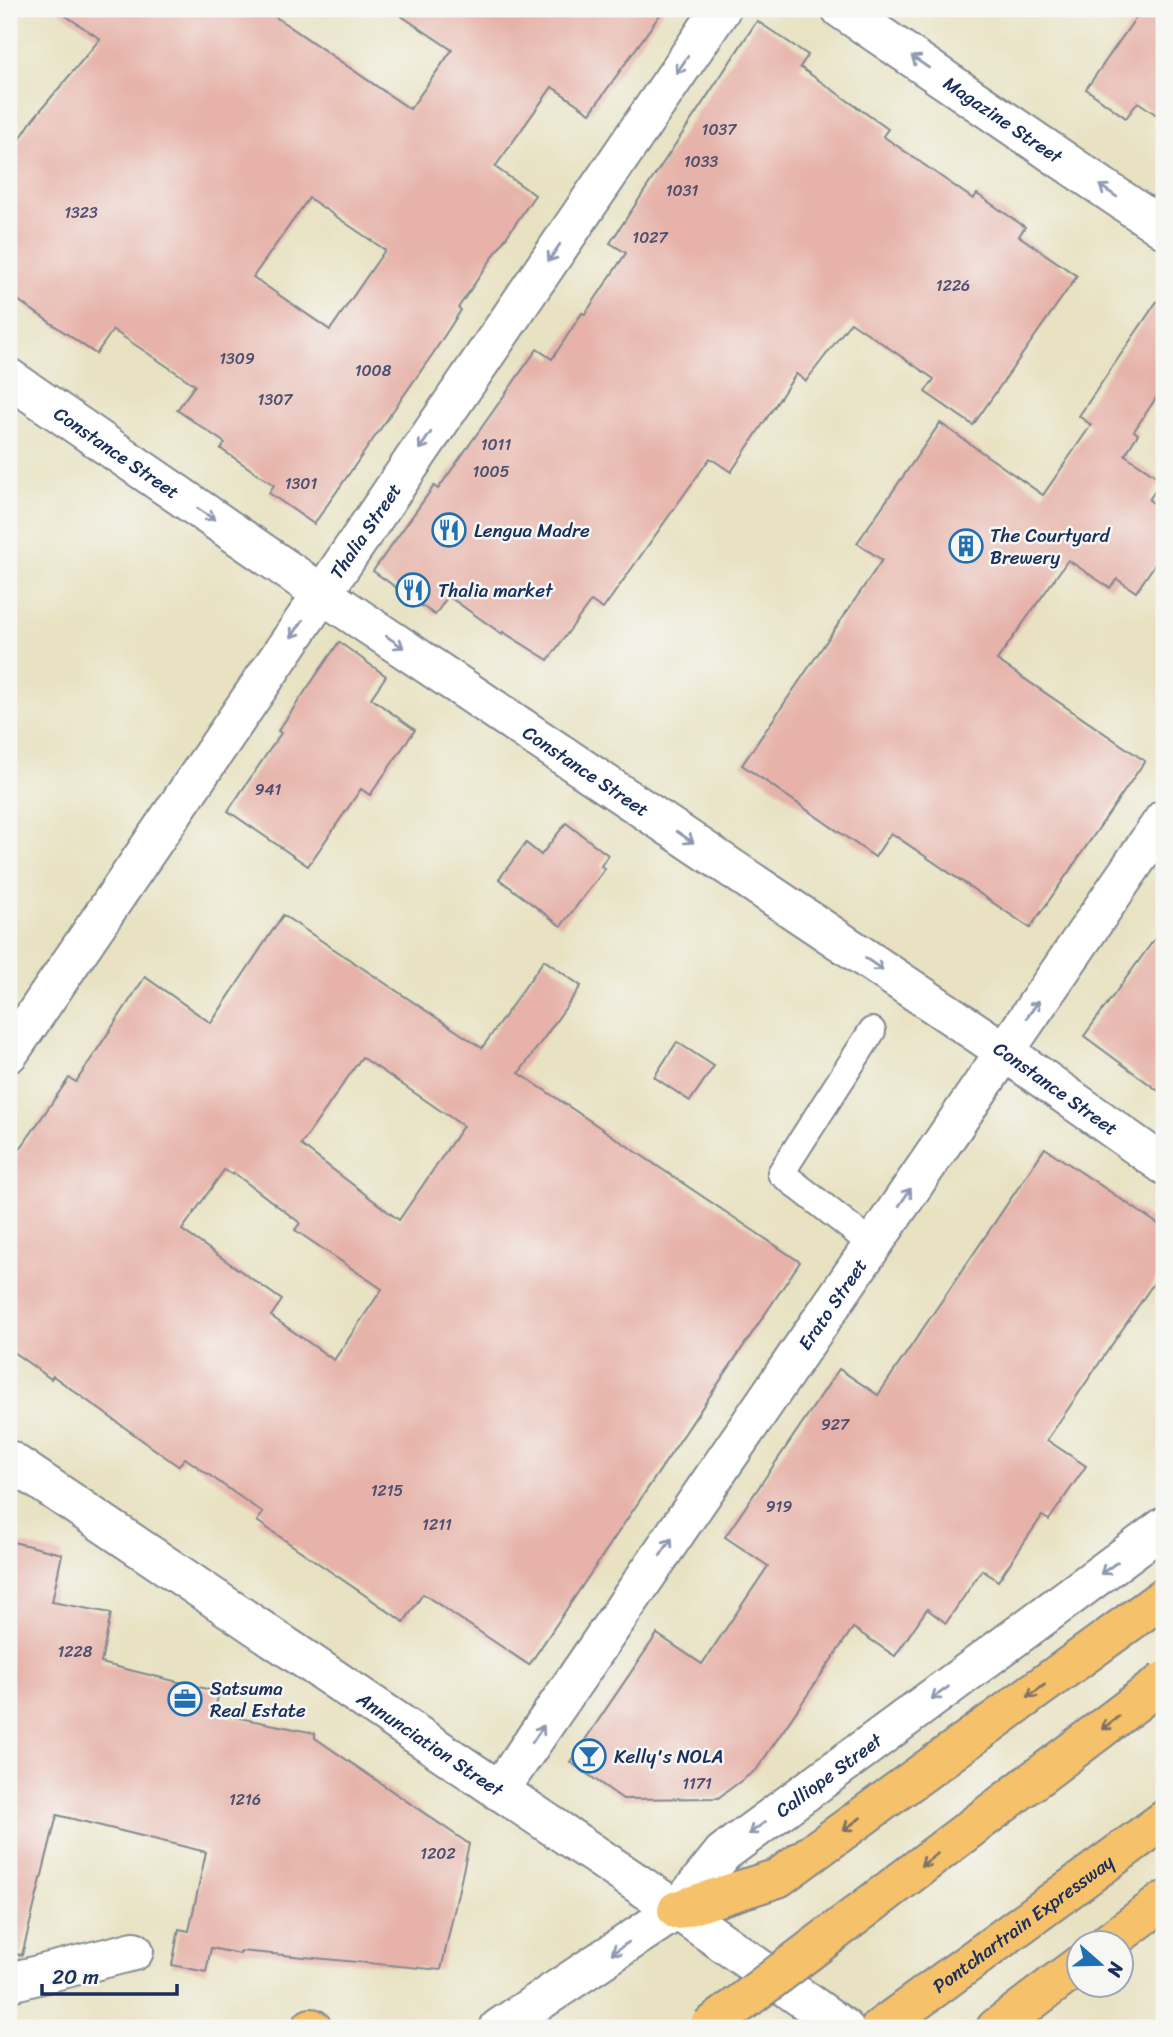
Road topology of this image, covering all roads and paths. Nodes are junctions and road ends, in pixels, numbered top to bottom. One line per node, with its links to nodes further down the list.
1 (720, 9): 5 (street, Thalia Street, one-way to 5)
2 (841, 9): 3 (street, Magazine Street, one-way to 2)
3 (1164, 229)
4 (9, 379): 5 (street, Constance Street, one-way to 5)
5 (321, 593): 8 (street, Constance Street, one-way to 8); 9 (street, Thalia Street, one-way to 9)
6 (1164, 819): 8 (street, Erato Street, one-way to 6)
7 (873, 1031): 11 (lane)
8 (1004, 1051): 10 (street, Constance Street); 11 (street, Erato Street, one-way to 8)
9 (9, 1053)
10 (1164, 1165)
11 (873, 1245): 16 (street, Erato Street, one-way to 11)
12 (10, 1462): 16 (street, Annunciation Street)
13 (1164, 1527): 19 (street, Calliope Street, one-way to 19)
14 (1164, 1597): 19 (highway, one-way to 19)
15 (1164, 1681): 25 (highway, one-way to 25, bridge)
16 (499, 1791): 19 (street, Annunciation Street)
17 (1164, 1820): 27 (highway, Pontchartrain Expressway)
18 (1164, 1901): 20 (highway)
19 (677, 1910): 24 (street, Calliope Street, one-way to 24); 26 (street, Annunciation Street)
20 (1128, 1928)
21 (134, 1951): 23 (street)
22 (1064, 1977): 28 (highway)
23 (9, 1980)
24 (499, 2028)
25 (708, 2028)
26 (844, 2028)
27 (880, 2028)
28 (996, 2028)

